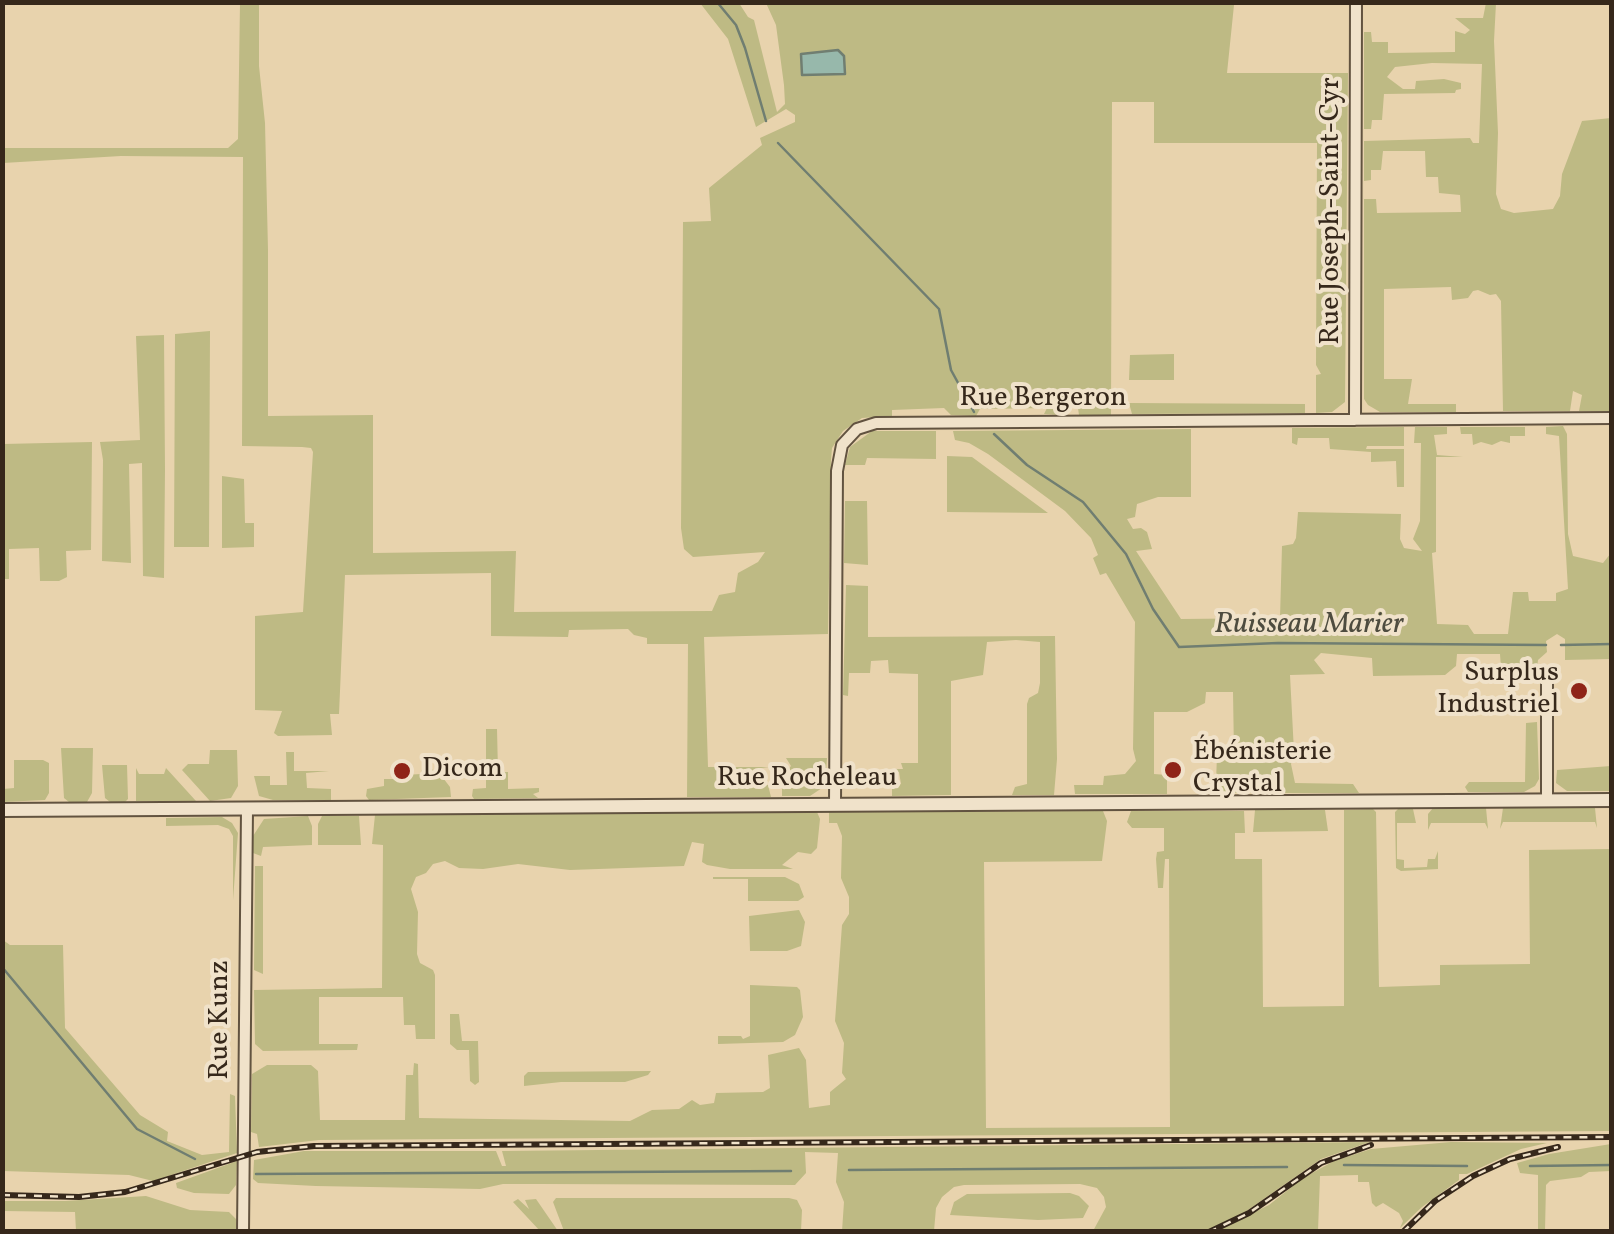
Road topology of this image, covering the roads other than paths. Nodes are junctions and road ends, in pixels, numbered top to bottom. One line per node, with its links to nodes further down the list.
1 (1356, 2): 3 (street, Rue Joseph-Saint-Cyr)
2 (1612, 418): 3 (street, Rue Bergeron)
3 (1355, 420): 7 (street, Rue Bergeron)
4 (1547, 676): 6 (street)
5 (1612, 800): 6 (street, Rue Rocheleau)
6 (1547, 801): 7 (street, Rue Rocheleau)
7 (834, 804): 8 (street, Rue Rocheleau)
8 (246, 808): 9 (street, Rue Rocheleau); 10 (street, Rue Kunz)
9 (2, 810)
10 (243, 1232)

